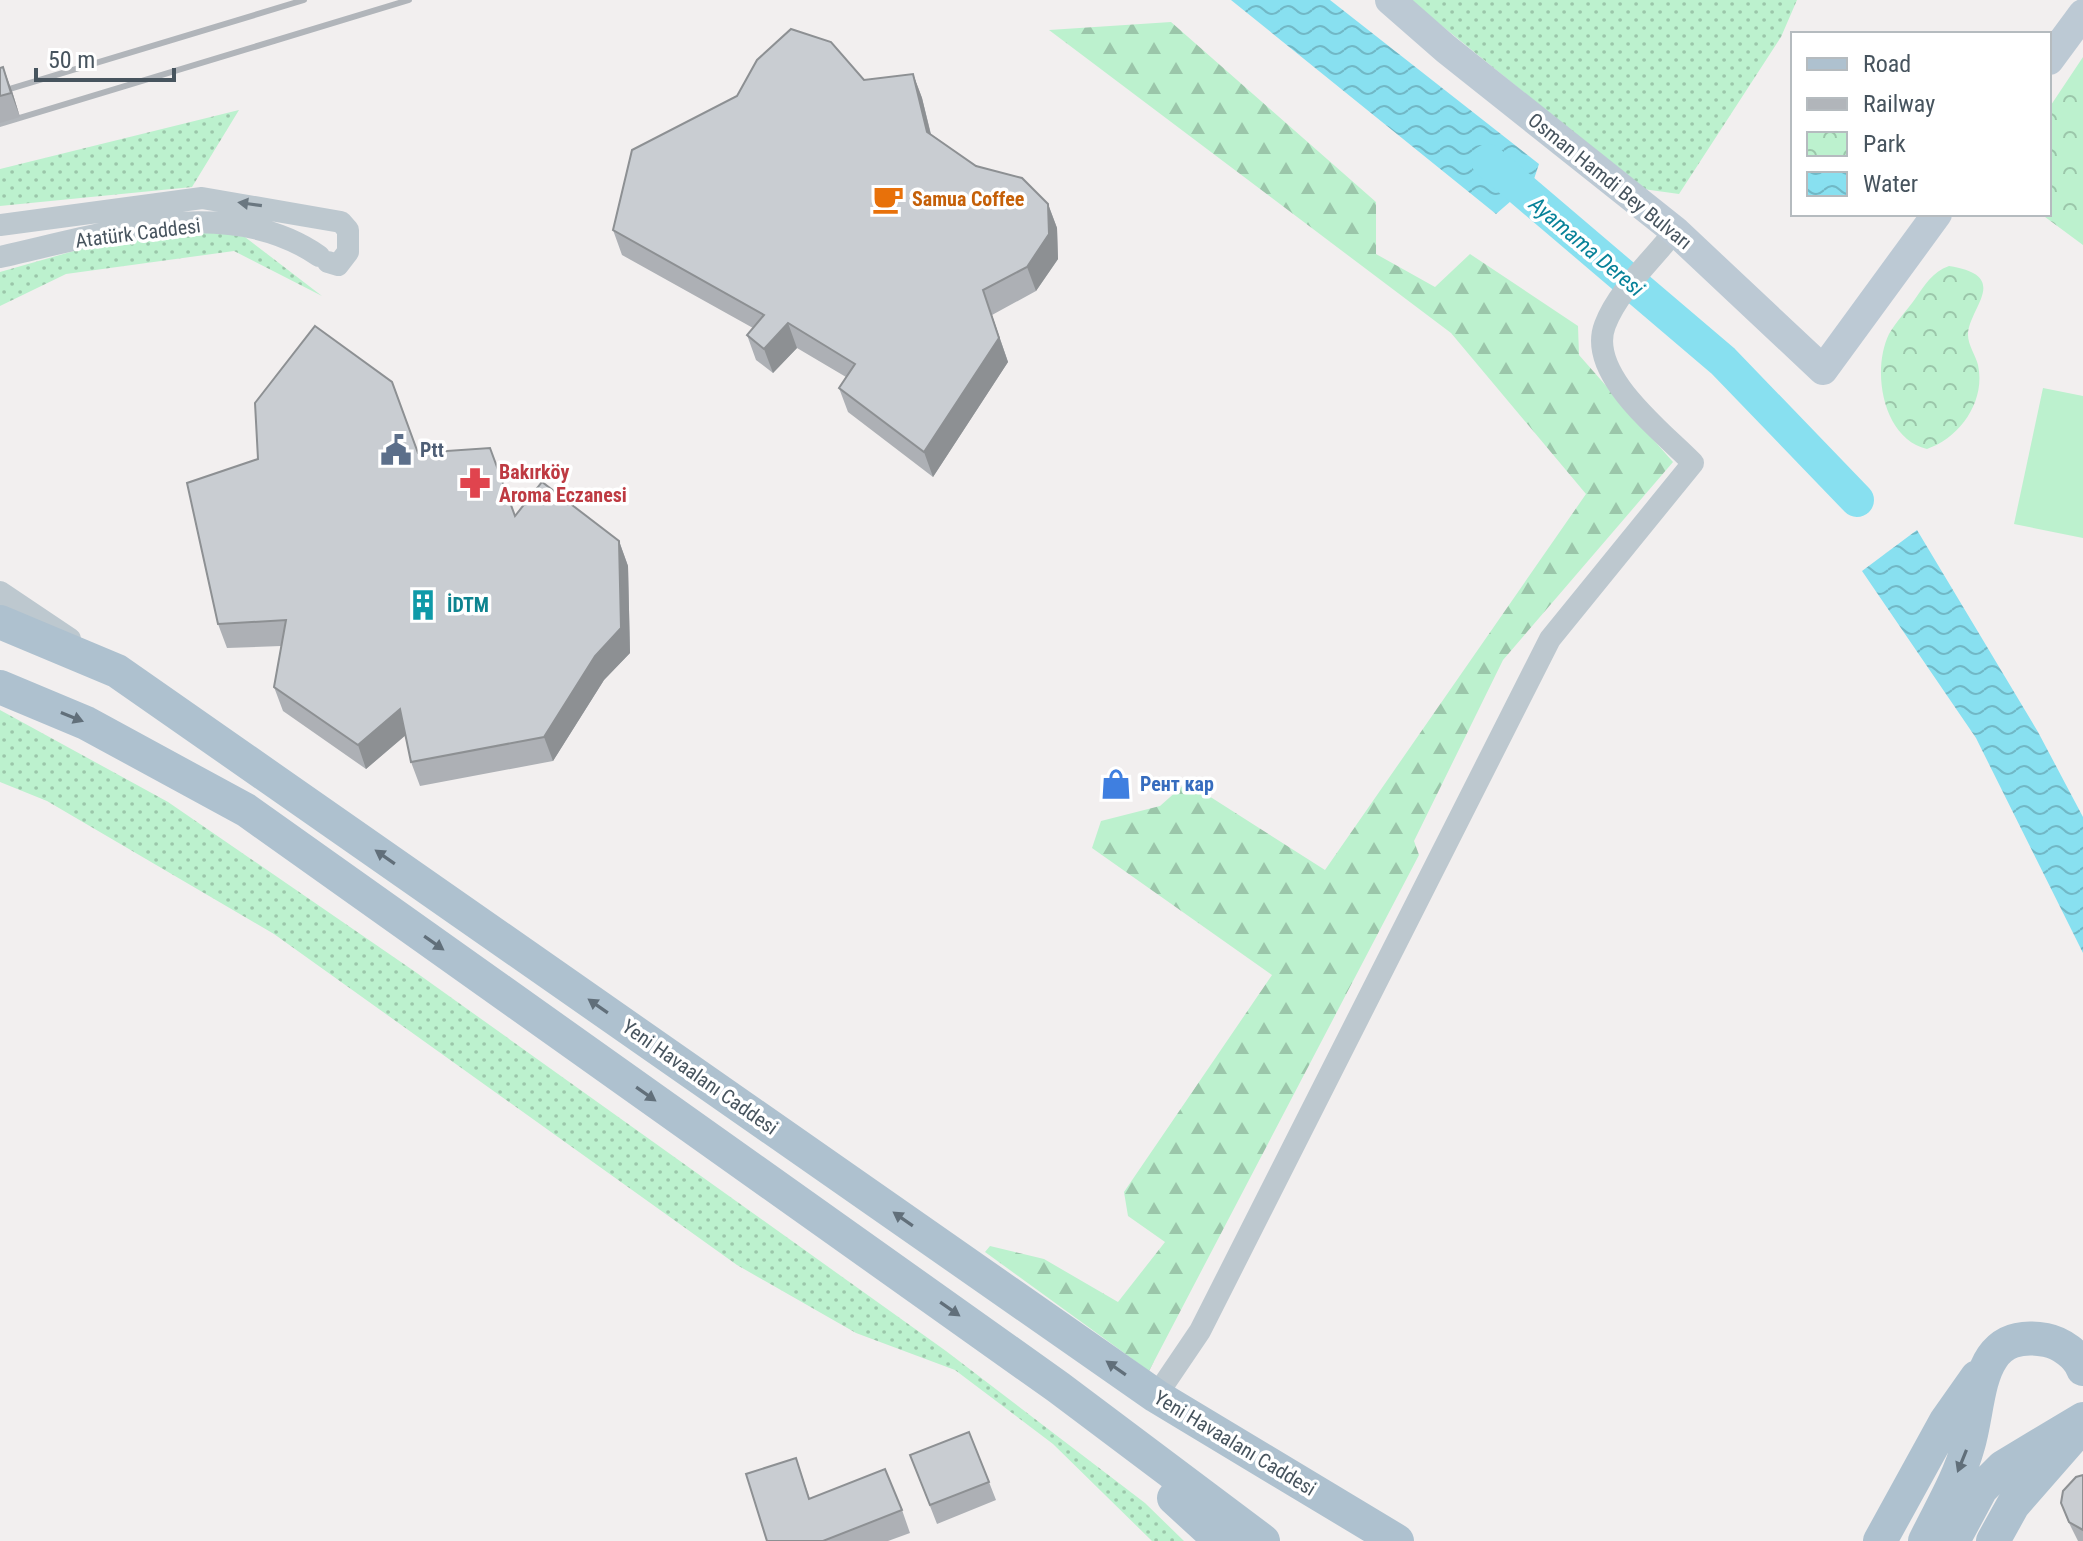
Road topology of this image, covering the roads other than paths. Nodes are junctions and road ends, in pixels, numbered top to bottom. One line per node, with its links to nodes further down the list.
1 (1390, 0): 6 (street, Osman Hamdi Bey Bulvarı)
2 (2083, 14): 3 (street)
3 (2051, 57)
4 (1936, 216): 6 (street, Osman Hamdi Bey Bulvarı)
5 (0, 225): 7 (street, Atatürk Caddesi, one-way to 5)
6 (1669, 238): 15 (street)
7 (0, 257)
8 (0, 592): 10 (street)
9 (0, 622): 10 (main road, Yeni Havaalanı Caddesi)
10 (117, 671): 15 (main road, Yeni Havaalanı Caddesi, one-way to 10)
11 (0, 687): 14 (main road, one-way to 14)
12 (1991, 1358): 13 (main road); 20 (main road); 21 (main road, one-way to 21)
13 (2083, 1369)
14 (1058, 1387): 17 (main road); 18 (main road)
15 (1156, 1396): 19 (main road, Yeni Havaalanı Caddesi)
16 (2083, 1420): 22 (main road); 23 (main road)
17 (1221, 1541)
18 (1263, 1541)
19 (1397, 1541)
20 (1880, 1541)
21 (1925, 1541)
22 (1953, 1541)
23 (1993, 1541)

